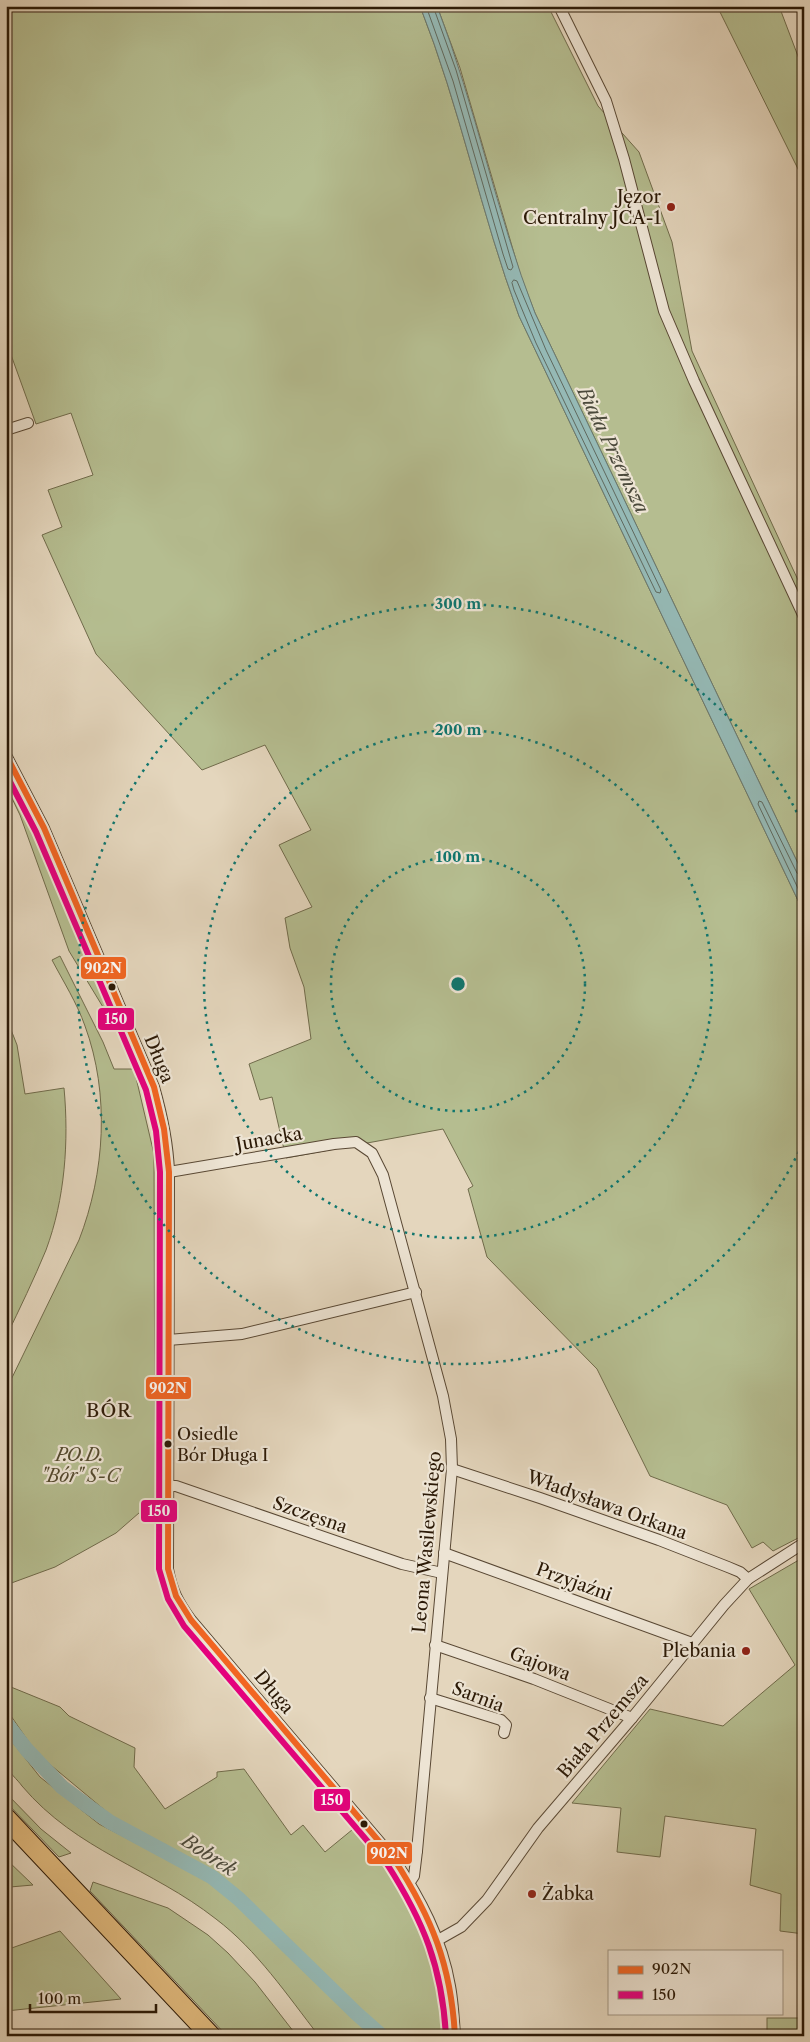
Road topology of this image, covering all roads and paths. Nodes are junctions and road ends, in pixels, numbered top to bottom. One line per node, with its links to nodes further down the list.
1 (559, 6): 4 (street)
2 (28, 423): 3 (street)
3 (6, 430)
4 (804, 617)
5 (6, 755): 7 (street, Długa)
6 (372, 1153): 7 (street, Junacka); 8 (street, Leona Wasilewskiego)
7 (168, 1172): 9 (street, Długa)
8 (416, 1292): 9 (street); 10 (street, Leona Wasilewskiego)
9 (168, 1340): 11 (street, Długa)
10 (452, 1469): 13 (street, Leona Wasilewskiego); 15 (street, Władysława Orkana)
11 (168, 1486): 14 (street, Szczęsna); 24 (street, Długa)
12 (804, 1543): 15 (street, Biała Przemsza)
13 (444, 1553): 14 (street, Leona Wasilewskiego); 16 (street, Przyjaźni)
14 (442, 1573): 17 (street, Leona Wasilewskiego)
15 (748, 1580): 16 (street, Biała Przemsza)
16 (692, 1643): 19 (street, Biała Przemsza)
17 (435, 1645): 18 (street, Leona Wasilewskiego); 19 (street, Gajowa)
18 (430, 1698): 20 (street, Sarnia); 23 (street, Leona Wasilewskiego)
19 (632, 1718): 27 (street, Biała Przemsza)
20 (504, 1733)
21 (6, 1818): 26 (highway)
22 (6, 1837): 26 (highway)
23 (417, 1851): 24 (street); 25 (street, Leona Wasilewskiego)
24 (394, 1859): 25 (street, Długa)
25 (410, 1882): 27 (street, Długa)
26 (103, 1929): 28 (highway); 29 (highway)
27 (438, 1940): 30 (street, Długa)
28 (194, 2036)
29 (212, 2036)
30 (455, 2036)

